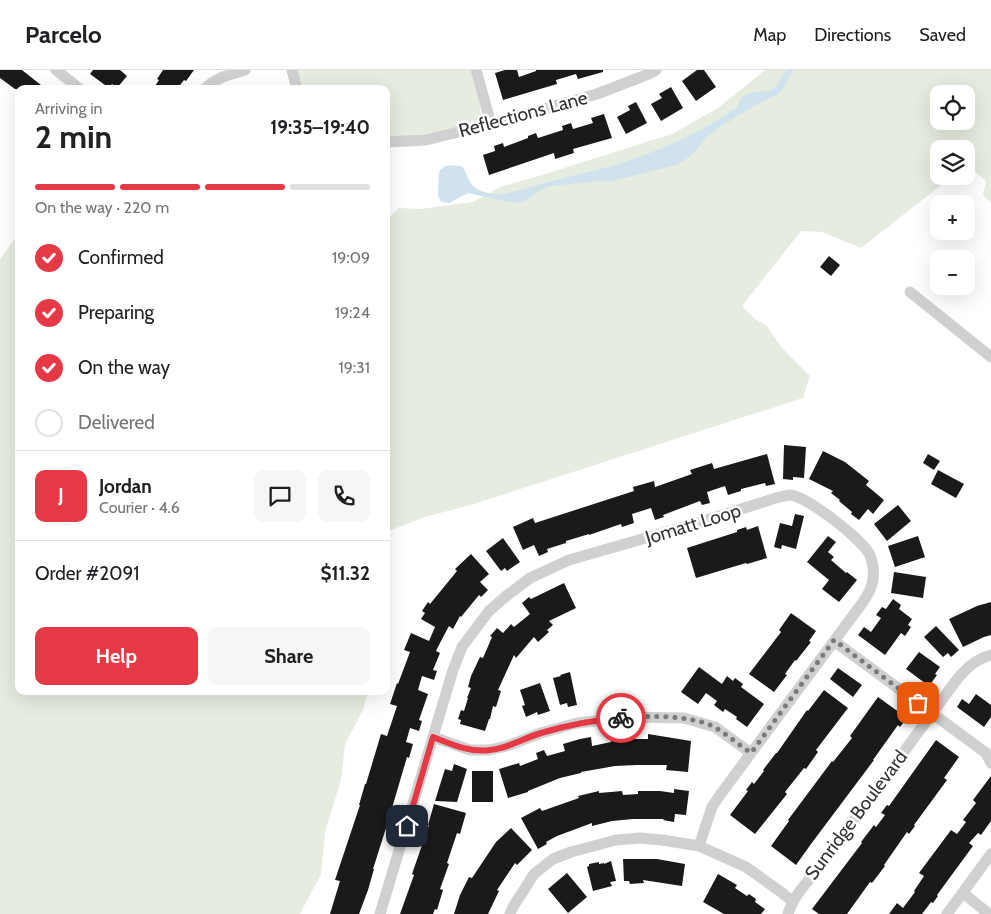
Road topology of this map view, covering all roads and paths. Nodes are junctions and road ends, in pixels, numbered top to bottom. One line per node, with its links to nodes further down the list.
1 (245, 70): 7 (street)
2 (292, 70): 8 (street)
3 (476, 70): 9 (street)
4 (656, 70): 9 (street, Reflections Lane)
5 (61, 72): 6 (street)
6 (76, 85)
7 (208, 85)
8 (296, 85)
9 (491, 124): 10 (street, Reflections Lane)
10 (390, 142)
11 (910, 292): 12 (street)
12 (991, 357)
13 (834, 640): 15 (street); 16 (street, Jomatt Loop); 17 (street, Jomatt Loop)
14 (991, 655): 15 (street, Sunridge Boulevard)
15 (932, 713): 18 (street); 22 (street, Sunridge Boulevard)
16 (433, 737): 17 (street); 23 (street, Jomatt Loop)
17 (751, 753): 19 (street, Jomatt Loop)
18 (989, 756)
19 (699, 846): 22 (street); 24 (street)
20 (991, 854): 21 (street)
21 (963, 893): 26 (street); 27 (street)
22 (792, 901): 25 (street, Sunridge Boulevard)
23 (380, 914)
24 (510, 914)
25 (788, 914)
26 (947, 914)
27 (989, 914)

